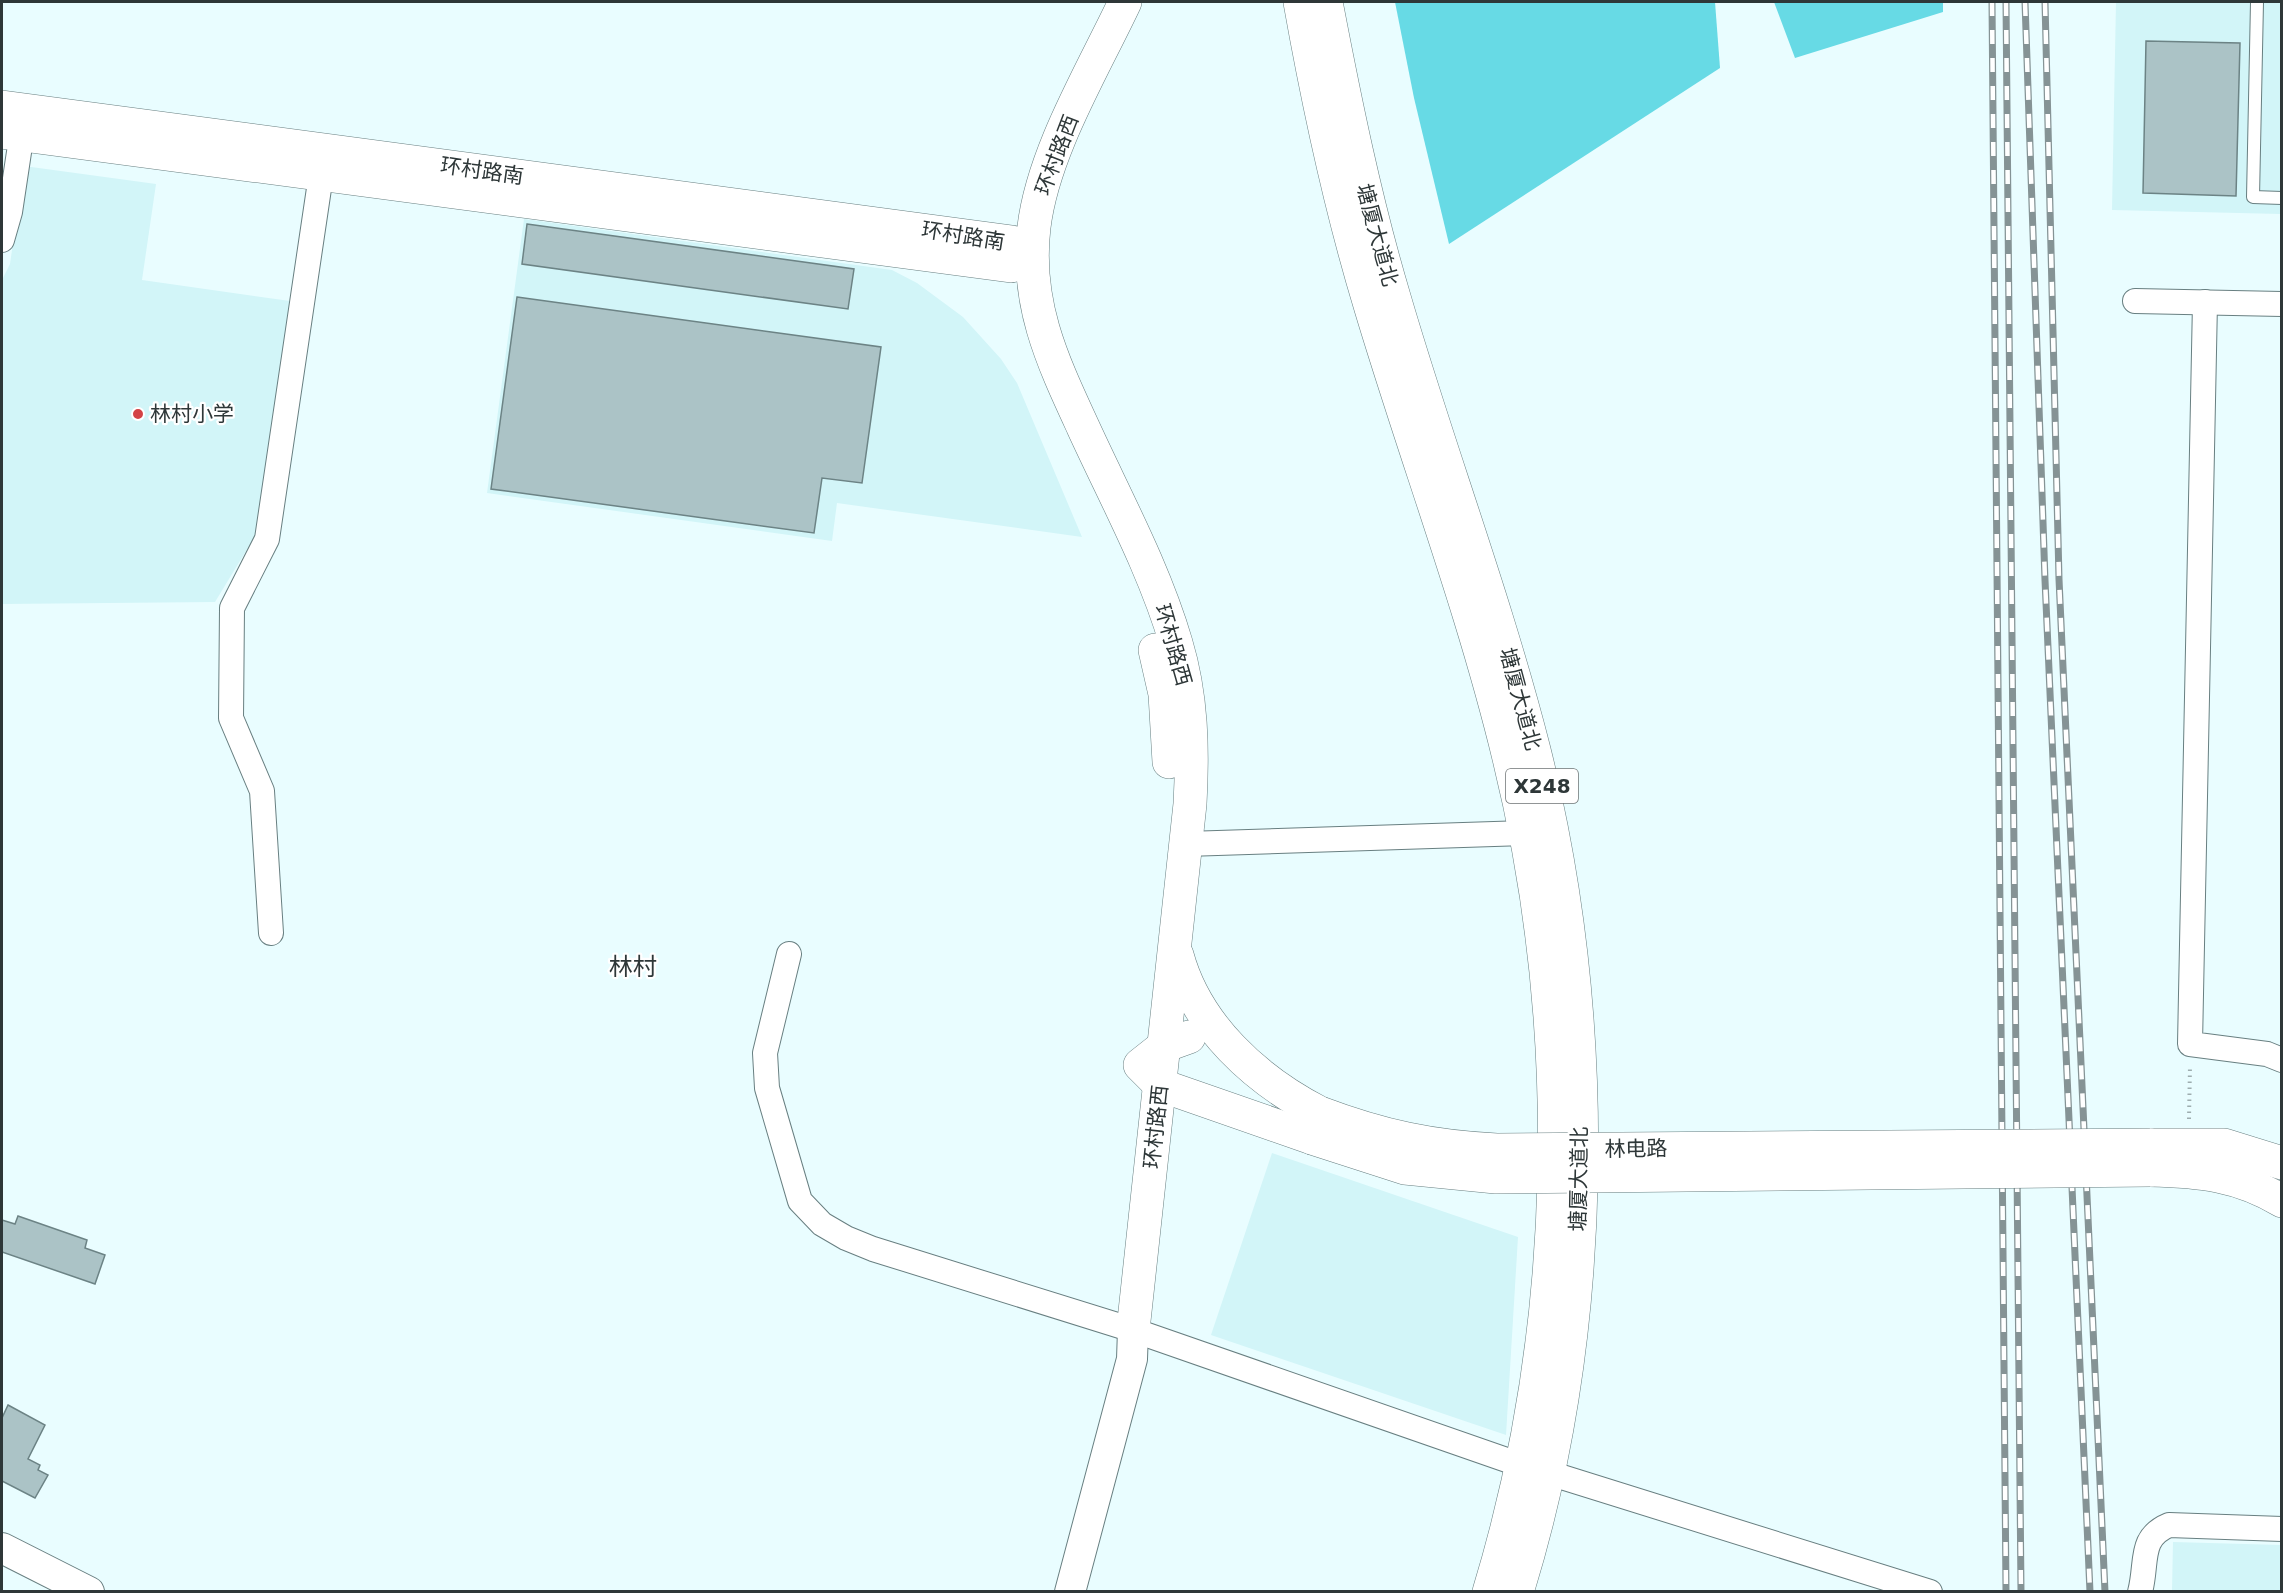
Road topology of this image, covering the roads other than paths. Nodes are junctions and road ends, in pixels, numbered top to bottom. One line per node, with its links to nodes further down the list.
1 (1101, 2): 10 (main road, 环村路西)
2 (1125, 2): 10 (main road, 环村路西)
3 (1300, 2): 14 (main road, 塘厦大道北 / X248)
4 (1326, 2): 27 (main road, 塘厦大道北 / X248)
5 (2257, 2): 8 (lane)
6 (12, 121): 7 (main road, 环村路南); 9 (street); 10 (main road, 环村路南)
7 (321, 175): 10 (main road, 环村路南); 16 (street)
8 (2282, 198)
9 (2, 240)
10 (1018, 256): 15 (main road, 环村路西); 21 (main road, 环村路西)
11 (2135, 301): 12 (street)
12 (2205, 302): 13 (street); 20 (street)
13 (2282, 304)
14 (1525, 833): 15 (street); 27 (main road, 塘厦大道北 / X248)
15 (1186, 844): 17 (main road, 环村路西)
16 (271, 933)
17 (1175, 946): 19 (main road, 林电路); 21 (main road, 环村路西)
18 (789, 954): 26 (street)
19 (1228, 1044): 21 (main road); 22 (main road, 林电路)
20 (2282, 1060)
21 (1168, 1066): 22 (main road, 林电路); 26 (main road, 环村路西)
22 (1316, 1126): 23 (main road, 林电路, bridge)
23 (2150, 1157): 24 (main road); 25 (main road)
24 (2282, 1163)
25 (2282, 1201)
26 (1133, 1330): 27 (street); 31 (street, 环村路西)
27 (1535, 1469): 32 (main road, 塘厦大道北 / X248); 33 (main road, 塘厦大道北 / X248); 34 (street)
28 (2282, 1529): 35 (street)
29 (2, 1548): 30 (street)
30 (89, 1592)
31 (1070, 1592)
32 (1489, 1592)
33 (1517, 1592)
34 (1930, 1592)
35 (2140, 1592)

